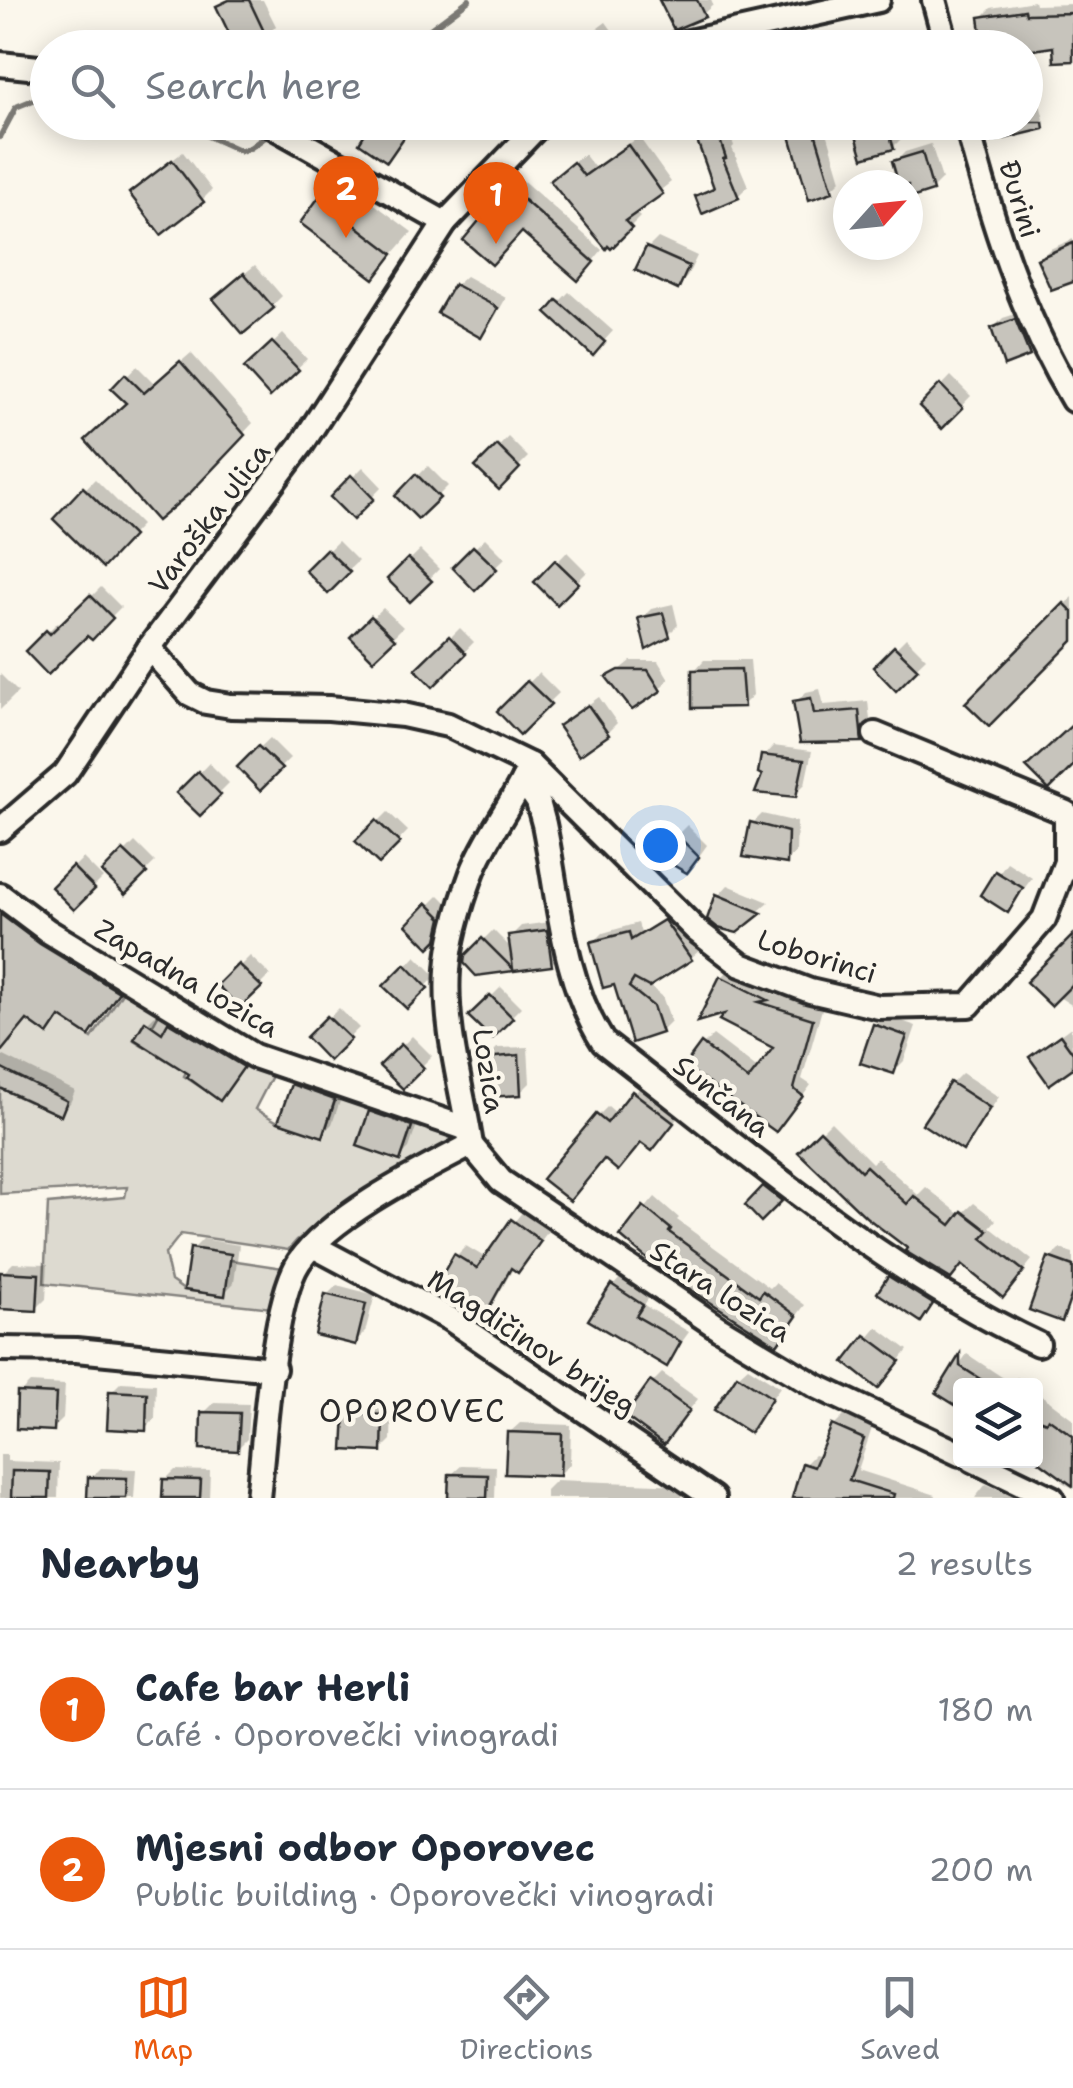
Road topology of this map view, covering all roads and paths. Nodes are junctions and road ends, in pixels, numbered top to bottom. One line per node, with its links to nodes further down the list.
1 (878, 0): 3 (street)
2 (934, 0): 4 (street)
3 (743, 30)
4 (942, 30)
5 (0, 64): 6 (street)
6 (30, 67)
7 (298, 140): 10 (street)
8 (525, 140): 10 (street, Varoška ulica)
9 (971, 140): 11 (street, Đurini)
10 (445, 223): 12 (street, Varoška ulica)
11 (1073, 400)
12 (149, 648): 14 (street, Loborinci); 15 (street, Varoška ulica)
13 (875, 734): 14 (street, Loborinci)
14 (526, 773): 17 (street, Lozica); 19 (street, Sunčana)
15 (0, 830)
16 (0, 895): 17 (street, Zapadna lozica)
17 (470, 1137): 18 (street, Lozica); 22 (street, Stara lozica)
18 (313, 1246): 21 (street, Lozica); 25 (street, Magdičinov brijeg)
19 (1038, 1344)
20 (0, 1349): 21 (street)
21 (274, 1369): 24 (street, Lozica)
22 (953, 1451)
23 (990, 1468): 26 (street)
24 (258, 1498)
25 (713, 1498)
26 (1052, 1498)

